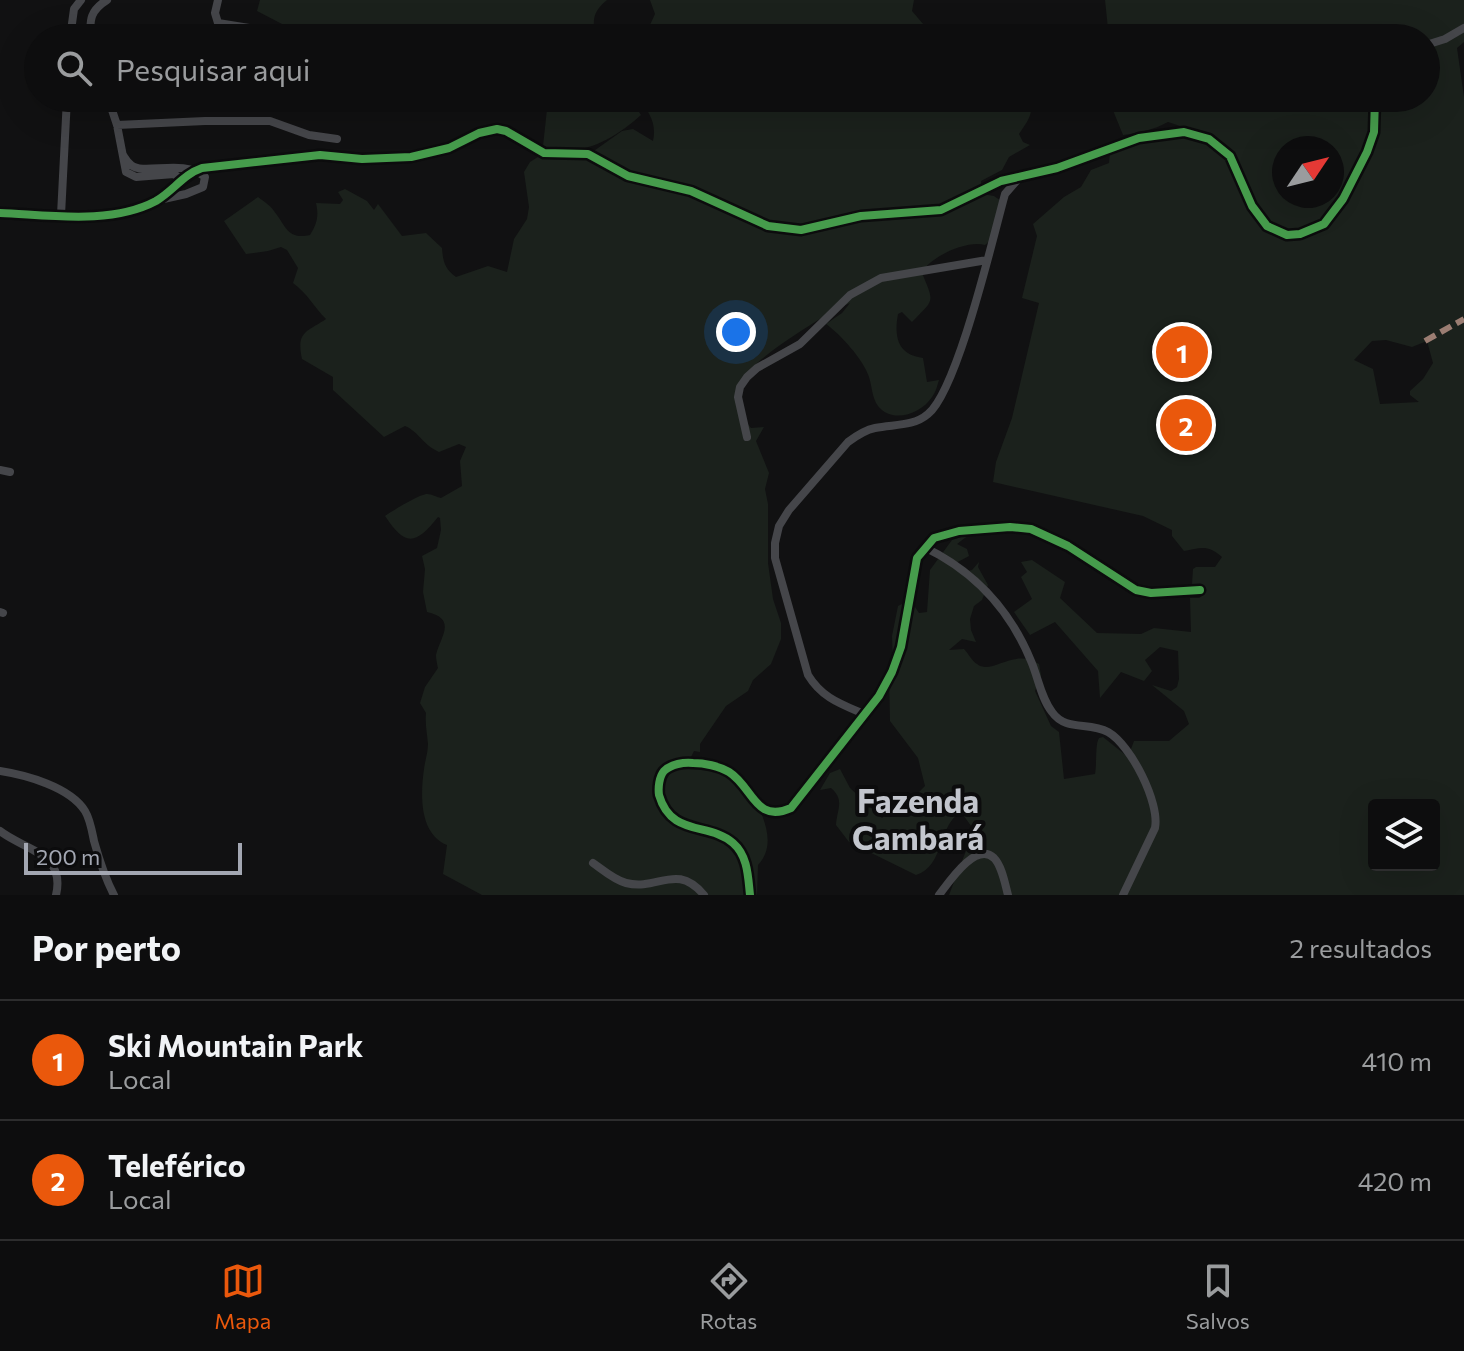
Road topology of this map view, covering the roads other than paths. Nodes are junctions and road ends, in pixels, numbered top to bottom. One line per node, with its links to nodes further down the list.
1 (81, 0): 4 (street)
2 (107, 0): 5 (street)
3 (218, 0): 6 (street)
4 (72, 24)
5 (91, 24)
6 (224, 24)
7 (1464, 28): 8 (street)
8 (1440, 41)
9 (66, 112): 23 (street)
10 (113, 112): 12 (street)
11 (1375, 112): 16 (street)
12 (117, 125): 13 (street); 14 (street)
13 (337, 139)
14 (123, 155): 15 (street); 18 (street)
15 (195, 171): 18 (street); 19 (street); 21 (street)
16 (1020, 177): 17 (street); 20 (street)
17 (1001, 181): 19 (street); 20 (street)
18 (178, 183): 21 (street)
19 (976, 194): 20 (street)
20 (1005, 196): 24 (street)
21 (157, 200): 23 (street)
22 (0, 213): 23 (street)
23 (61, 215)
24 (987, 260): 25 (street); 28 (street)
25 (747, 437)
26 (924, 547): 27 (street); 28 (street); 38 (street)
27 (1200, 590)
28 (864, 714): 35 (street)
29 (0, 771): 33 (street)
30 (0, 831): 32 (street)
31 (593, 863): 34 (street)
32 (56, 895)
33 (114, 895)
34 (704, 895)
35 (750, 895)
36 (939, 895): 37 (street)
37 (1008, 895)
38 (1123, 895)

